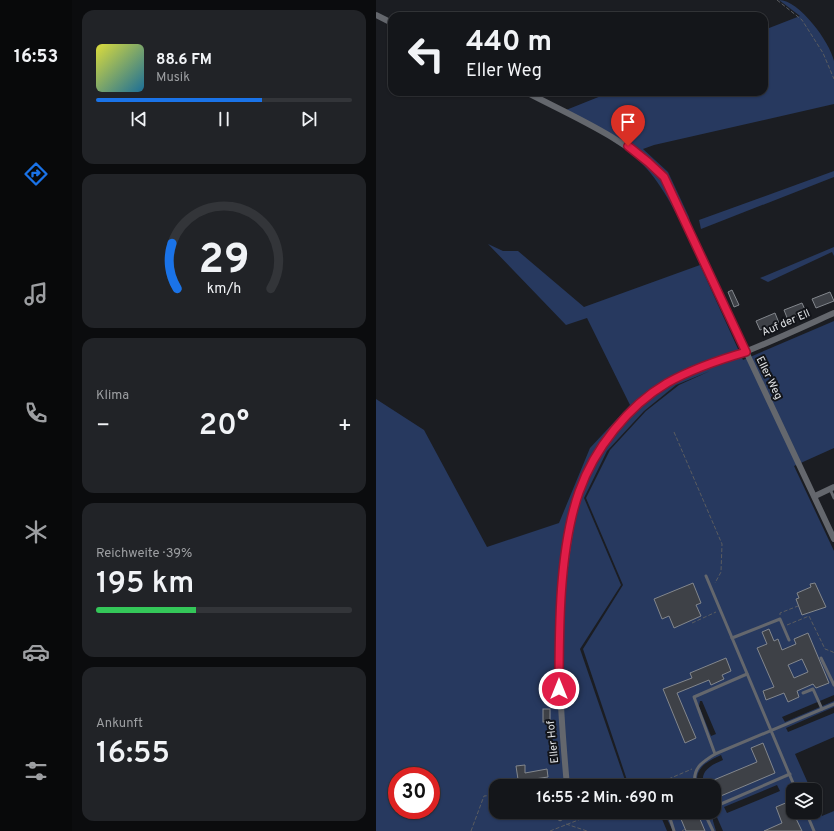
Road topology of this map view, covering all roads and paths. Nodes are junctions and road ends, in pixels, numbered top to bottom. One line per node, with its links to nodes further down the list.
1 (777, 0): 4 (path)
2 (376, 15): 3 (street)
3 (388, 21)
4 (834, 79)
5 (534, 96): 7 (street, Eller Weg)
6 (834, 313): 7 (street, Auf der Ell)
7 (746, 352): 10 (street, Eller Weg); 33 (street, Eller Hof)
8 (674, 432): 14 (path)
9 (832, 488): 10 (street); 11 (lane)
10 (815, 496): 12 (street, Eller Weg)
11 (834, 498)
12 (834, 539)
13 (706, 576): 14 (lane)
14 (711, 588): 16 (lane)
15 (798, 606): 17 (path)
16 (721, 611): 18 (path); 20 (lane)
17 (780, 619): 19 (lane); 20 (lane)
18 (692, 623)
19 (783, 626): 21 (lane); 22 (path)
20 (732, 638): 24 (lane)
21 (789, 640)
22 (834, 654)
23 (821, 658): 25 (lane)
24 (748, 674): 29 (lane); 30 (lane)
25 (834, 685)
26 (803, 693): 28 (lane)
27 (834, 704): 28 (lane)
28 (822, 709): 29 (lane)
29 (771, 731): 30 (lane); 32 (lane)
30 (716, 754): 31 (lane)
31 (699, 766): 34 (path); 35 (lane)
32 (790, 774): 36 (lane); 38 (lane)
33 (566, 779)
34 (668, 779)
35 (695, 779)
36 (793, 783)
37 (489, 796): 46 (path)
38 (721, 804)
39 (561, 819): 44 (path)
40 (580, 819): 44 (path)
41 (670, 819): 49 (lane)
42 (707, 819): 51 (lane)
43 (809, 819): 52 (lane)
44 (566, 824): 47 (path); 48 (path)
45 (685, 829): 50 (path)
46 (471, 831)
47 (550, 831)
48 (588, 831)
49 (674, 831)
50 (682, 831)
51 (712, 831)
52 (814, 831)

